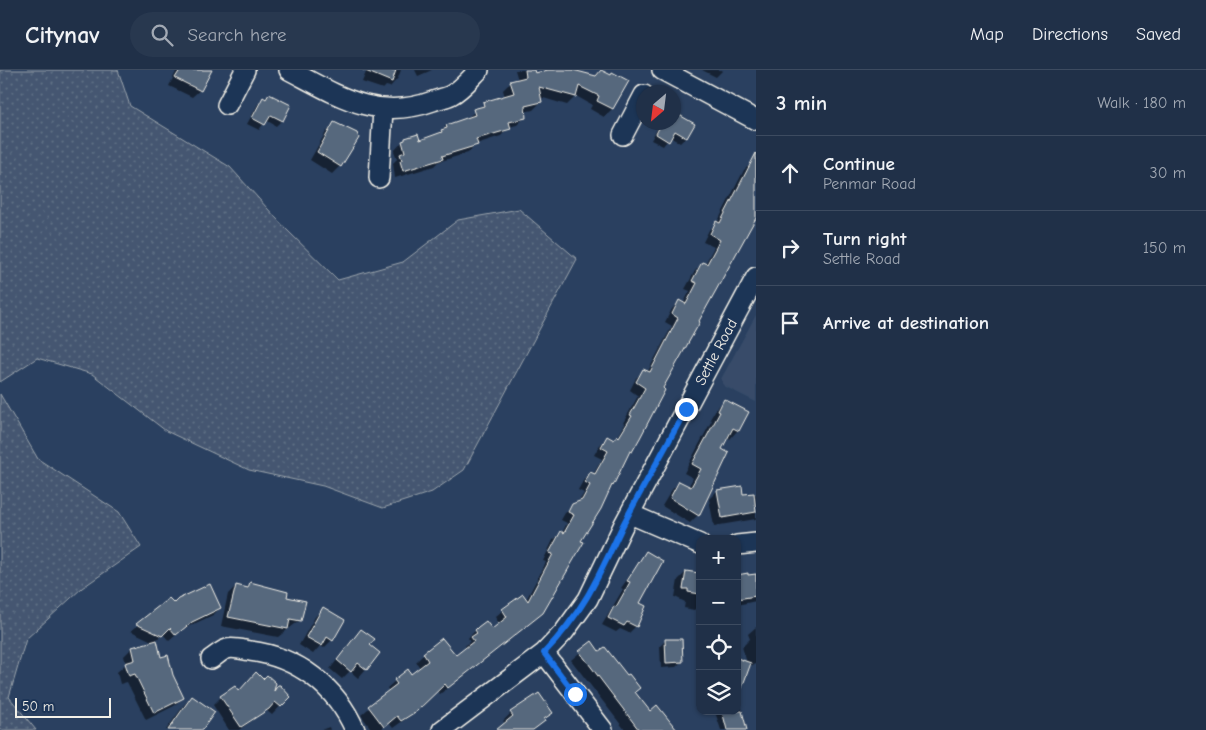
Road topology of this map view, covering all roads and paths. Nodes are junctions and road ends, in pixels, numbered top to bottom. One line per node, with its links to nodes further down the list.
1 (245, 70): 7 (street)
2 (289, 70): 8 (street)
3 (480, 70): 8 (street)
4 (656, 70): 6 (street)
5 (662, 70): 10 (street)
6 (648, 85)
7 (227, 105)
8 (382, 109): 12 (street)
9 (636, 110): 11 (street)
10 (756, 120)
11 (623, 135)
12 (380, 178)
13 (756, 277): 14 (street, Settle Road)
14 (630, 514): 16 (street); 18 (street, Settle Road)
15 (756, 543): 17 (street)
16 (696, 544)
17 (741, 545)
18 (544, 653): 21 (street, Settle Road); 22 (street)
19 (211, 659): 20 (street)
20 (355, 730)
21 (442, 730)
22 (603, 730)

